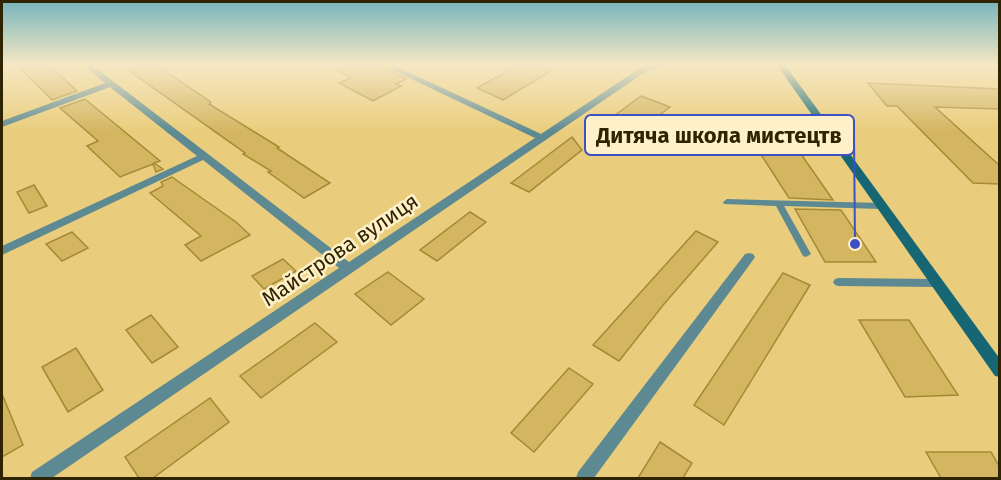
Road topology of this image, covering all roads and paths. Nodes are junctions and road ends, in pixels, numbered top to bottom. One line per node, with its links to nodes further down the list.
1 (101, 87): 6 (street)
2 (114, 87): 8 (street)
3 (434, 87): 7 (street)
4 (617, 87): 7 (street, Майстрова вулиця)
5 (796, 87): 11 (street)
6 (2, 124)
7 (542, 138): 15 (street, Майстрова вулиця)
8 (202, 157): 12 (street); 15 (street)
9 (727, 202): 10 (lane)
10 (779, 204): 11 (lane); 13 (lane)
11 (881, 206): 17 (street)
12 (2, 251)
13 (806, 254)
14 (749, 257): 20 (street)
15 (348, 268): 19 (street, Майстрова вулиця)
16 (838, 282): 17 (lane)
17 (936, 283): 18 (street)
18 (999, 371)
19 (38, 478)
20 (584, 478)

